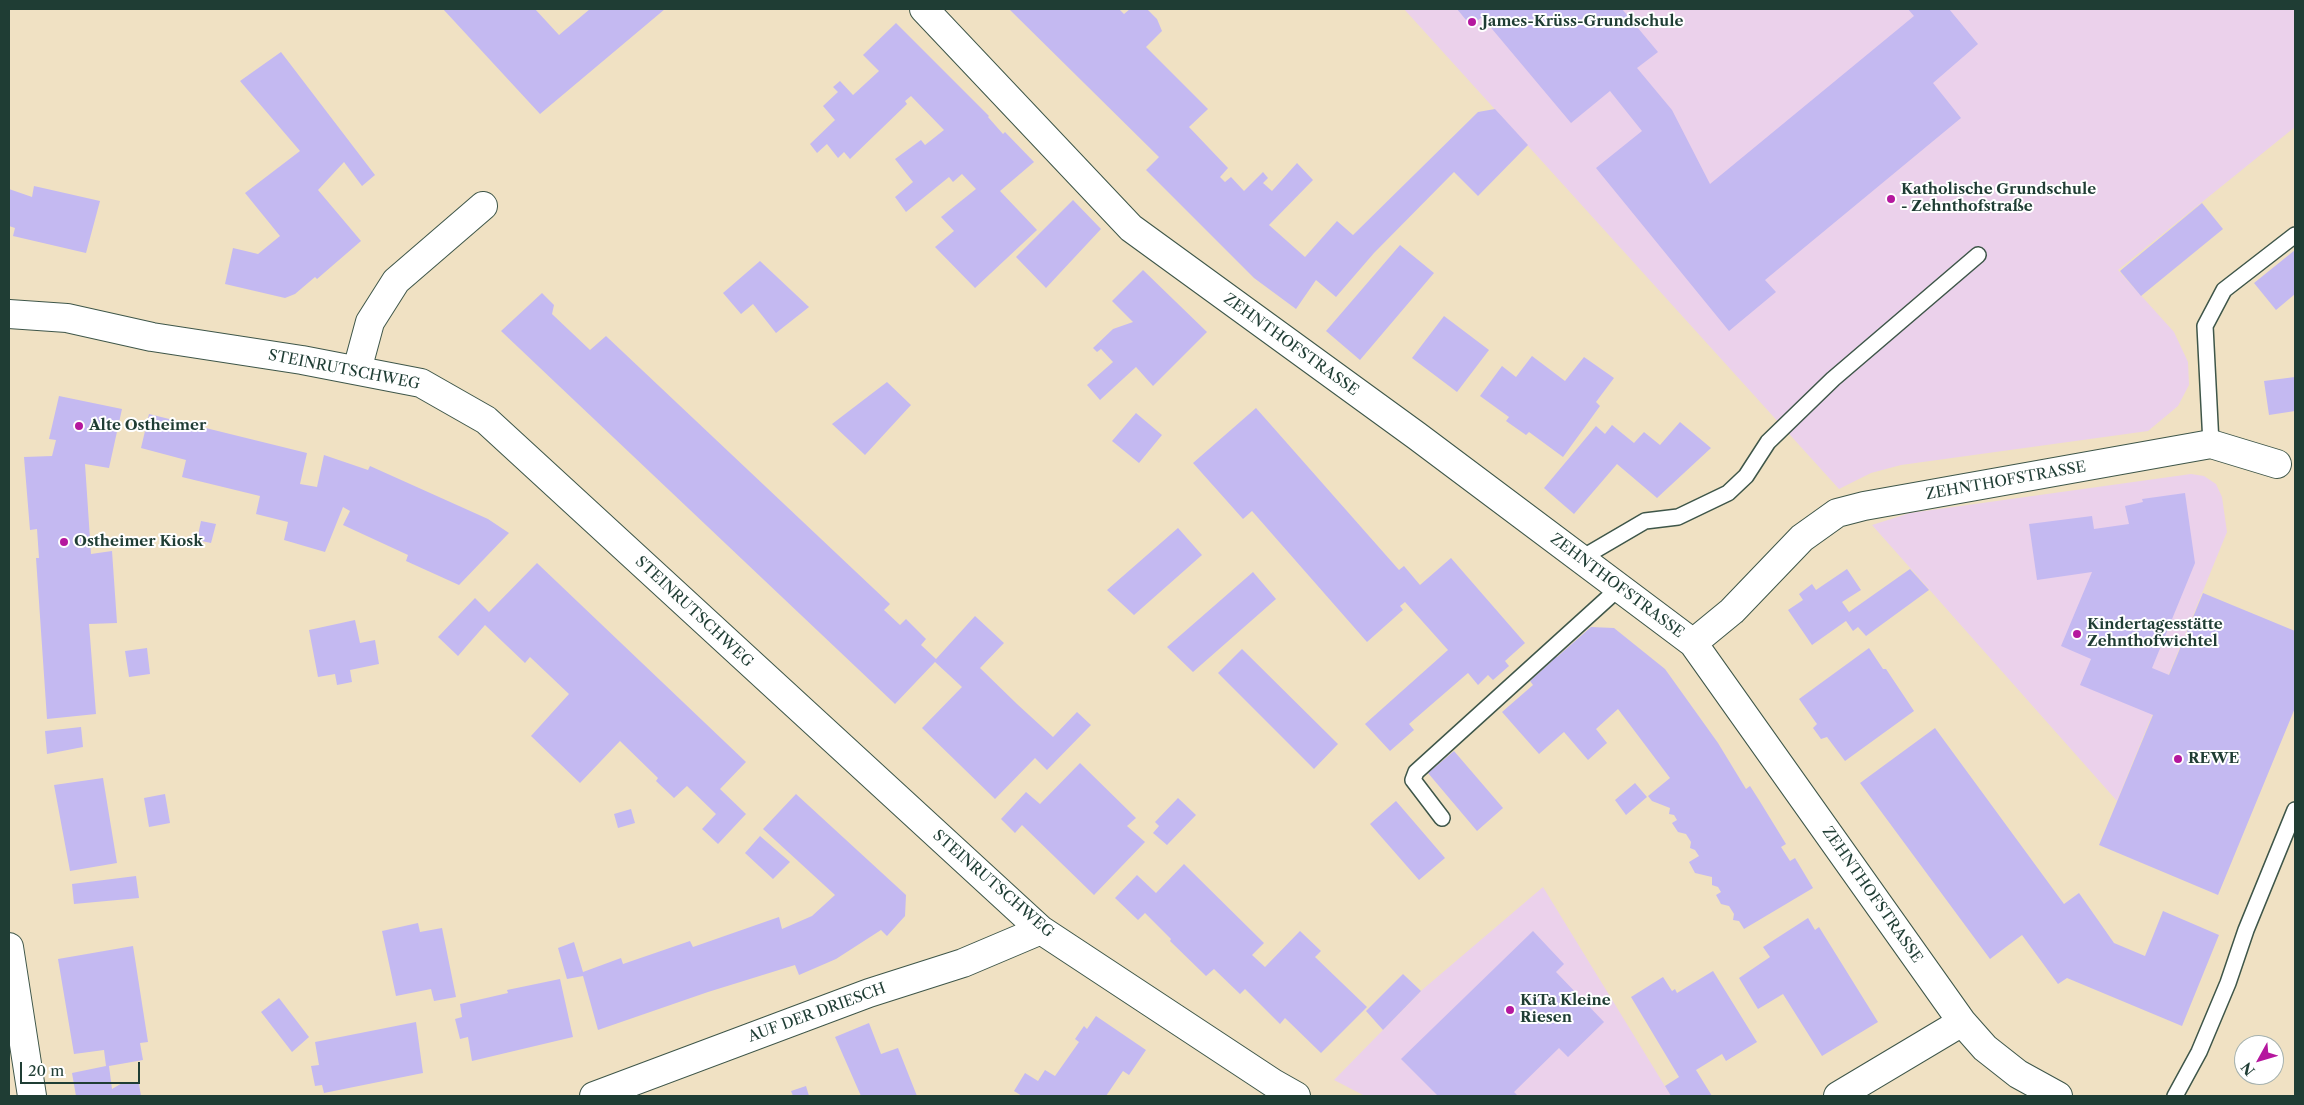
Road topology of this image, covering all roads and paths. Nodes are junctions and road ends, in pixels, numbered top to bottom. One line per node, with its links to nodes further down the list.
1 (924, 9): 9 (street, ZEHNTHOFSTRASSE)
2 (483, 206): 6 (street)
3 (2295, 235): 7 (lane)
4 (1978, 255): 9 (lane)
5 (9, 314): 6 (street, STEINRUTSCHWEG)
6 (357, 370): 14 (street, STEINRUTSCHWEG)
7 (2211, 444): 8 (street, ZEHNTHOFSTRASSE); 11 (street, ZEHNTHOFSTRASSE)
8 (2277, 464)
9 (1580, 559): 10 (street, ZEHNTHOFSTRASSE)
10 (1619, 588): 11 (street, ZEHNTHOFSTRASSE); 13 (lane)
11 (1693, 644): 16 (street, ZEHNTHOFSTRASSE)
12 (2295, 810): 22 (lane)
13 (1442, 818)
14 (1041, 930): 18 (street, AUF DER DRIESCH); 19 (street, STEINRUTSCHWEG)
15 (9, 948): 17 (street)
16 (1962, 1022): 20 (street); 21 (street, ZEHNTHOFSTRASSE)
17 (32, 1096)
18 (600, 1096)
19 (1296, 1096)
20 (1838, 1096)
21 (2058, 1096)
22 (2175, 1096)

